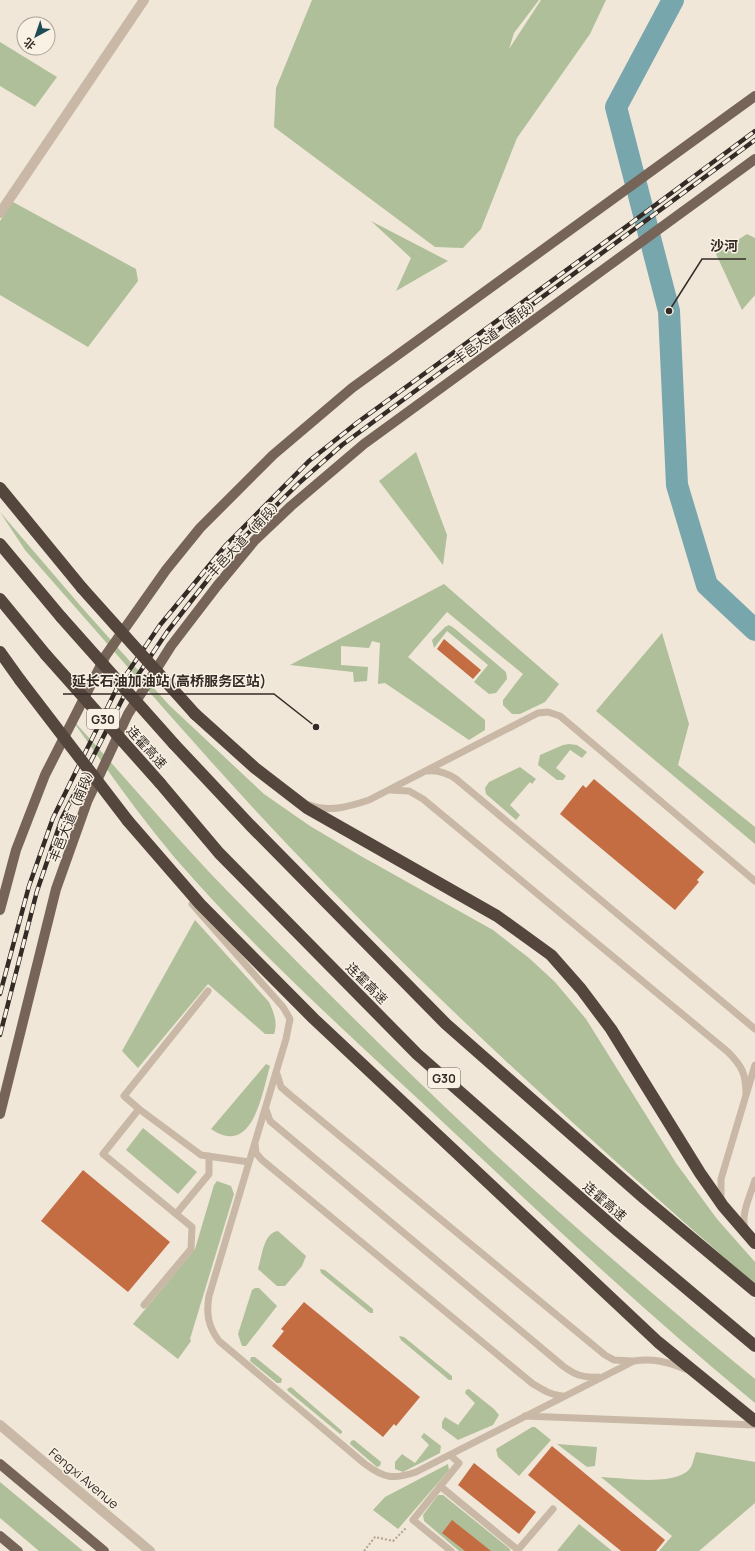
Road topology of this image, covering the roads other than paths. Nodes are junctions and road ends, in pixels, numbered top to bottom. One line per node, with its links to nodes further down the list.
1 (144, 0): 4 (street)
2 (755, 96): 14 (main road)
3 (755, 159): 22 (main road, 丰邑大道（南段）)
4 (0, 213)
5 (0, 488): 11 (highway, bridge)
6 (0, 544): 30 (highway, 连霍高速 / G30, bridge)
7 (0, 599): 32 (highway, 连霍高速 / G30, bridge)
8 (0, 652): 13 (highway, bridge)
9 (422, 772): 10 (lane); 12 (lane); 16 (lane)
10 (390, 790): 11 (lane); 19 (lane)
11 (296, 799): 27 (highway)
12 (755, 881)
13 (182, 884): 18 (lane); 34 (highway)
14 (0, 910)
15 (208, 991): 21 (lane)
16 (755, 1029)
17 (755, 1065): 19 (lane)
18 (278, 1068): 20 (lane); 33 (lane)
19 (746, 1094): 27 (lane)
20 (266, 1105): 23 (lane); 35 (lane)
21 (139, 1109): 24 (lane); 28 (lane)
22 (0, 1114)
23 (255, 1142): 25 (lane); 36 (lane)
24 (209, 1156): 25 (lane); 28 (lane)
25 (249, 1162): 41 (lane)
26 (755, 1180): 29 (lane)
27 (723, 1206): 29 (highway)
28 (176, 1214): 31 (lane)
29 (752, 1240)
30 (755, 1291)
31 (144, 1305)
32 (755, 1346)
33 (634, 1361): 34 (lane); 35 (lane)
34 (696, 1373): 38 (highway)
35 (601, 1377): 36 (lane)
36 (563, 1396): 37 (lane)
37 (523, 1416): 40 (lane); 41 (lane)
38 (755, 1421)
39 (0, 1425): 48 (street, Fengxi Avenue)
40 (755, 1426)
41 (450, 1455): 43 (lane)
42 (0, 1464): 47 (main road)
43 (440, 1486): 49 (lane); 50 (lane)
44 (553, 1509): 50 (lane)
45 (0, 1536): 46 (main road)
46 (18, 1551)
47 (104, 1551)
48 (150, 1551)
49 (451, 1551)
50 (517, 1551)

